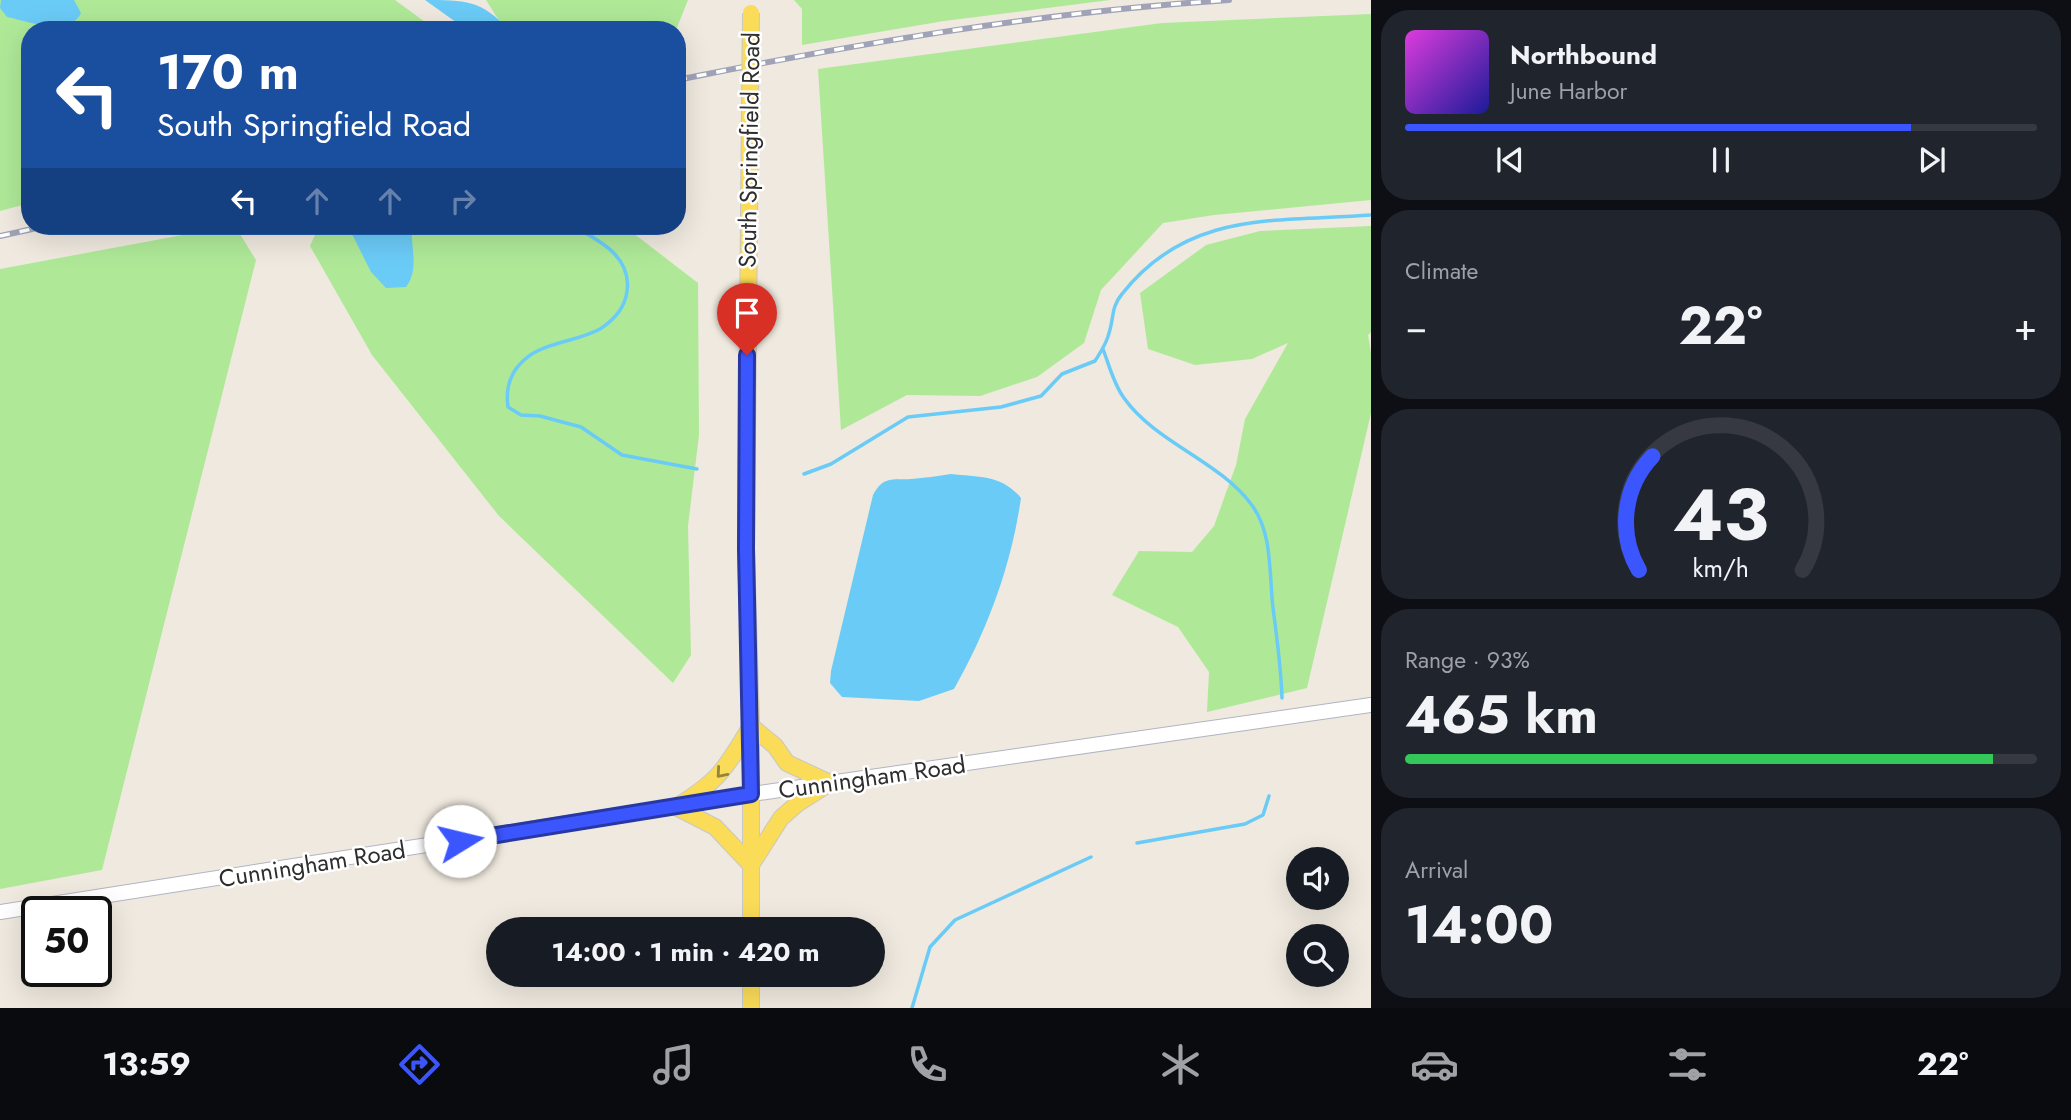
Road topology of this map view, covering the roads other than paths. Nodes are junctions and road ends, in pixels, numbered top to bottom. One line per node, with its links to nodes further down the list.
1 (751, 7): 3 (main road, South Springfield Road, bridge)
2 (1371, 705): 4 (main road, Cunningham Road)
3 (751, 726): 4 (main road); 5 (main road, South Springfield Road); 6 (main road, one-way to 6)
4 (830, 783): 5 (main road, Cunningham Road); 7 (main road)
5 (751, 794): 6 (main road, Cunningham Road); 7 (main road, South Springfield Road)
6 (676, 807): 7 (main road); 8 (main road, Cunningham Road)
7 (751, 865): 9 (main road, South Springfield Road)
8 (0, 912)
9 (751, 917)
10 (751, 987): 11 (main road)
11 (751, 1008)

